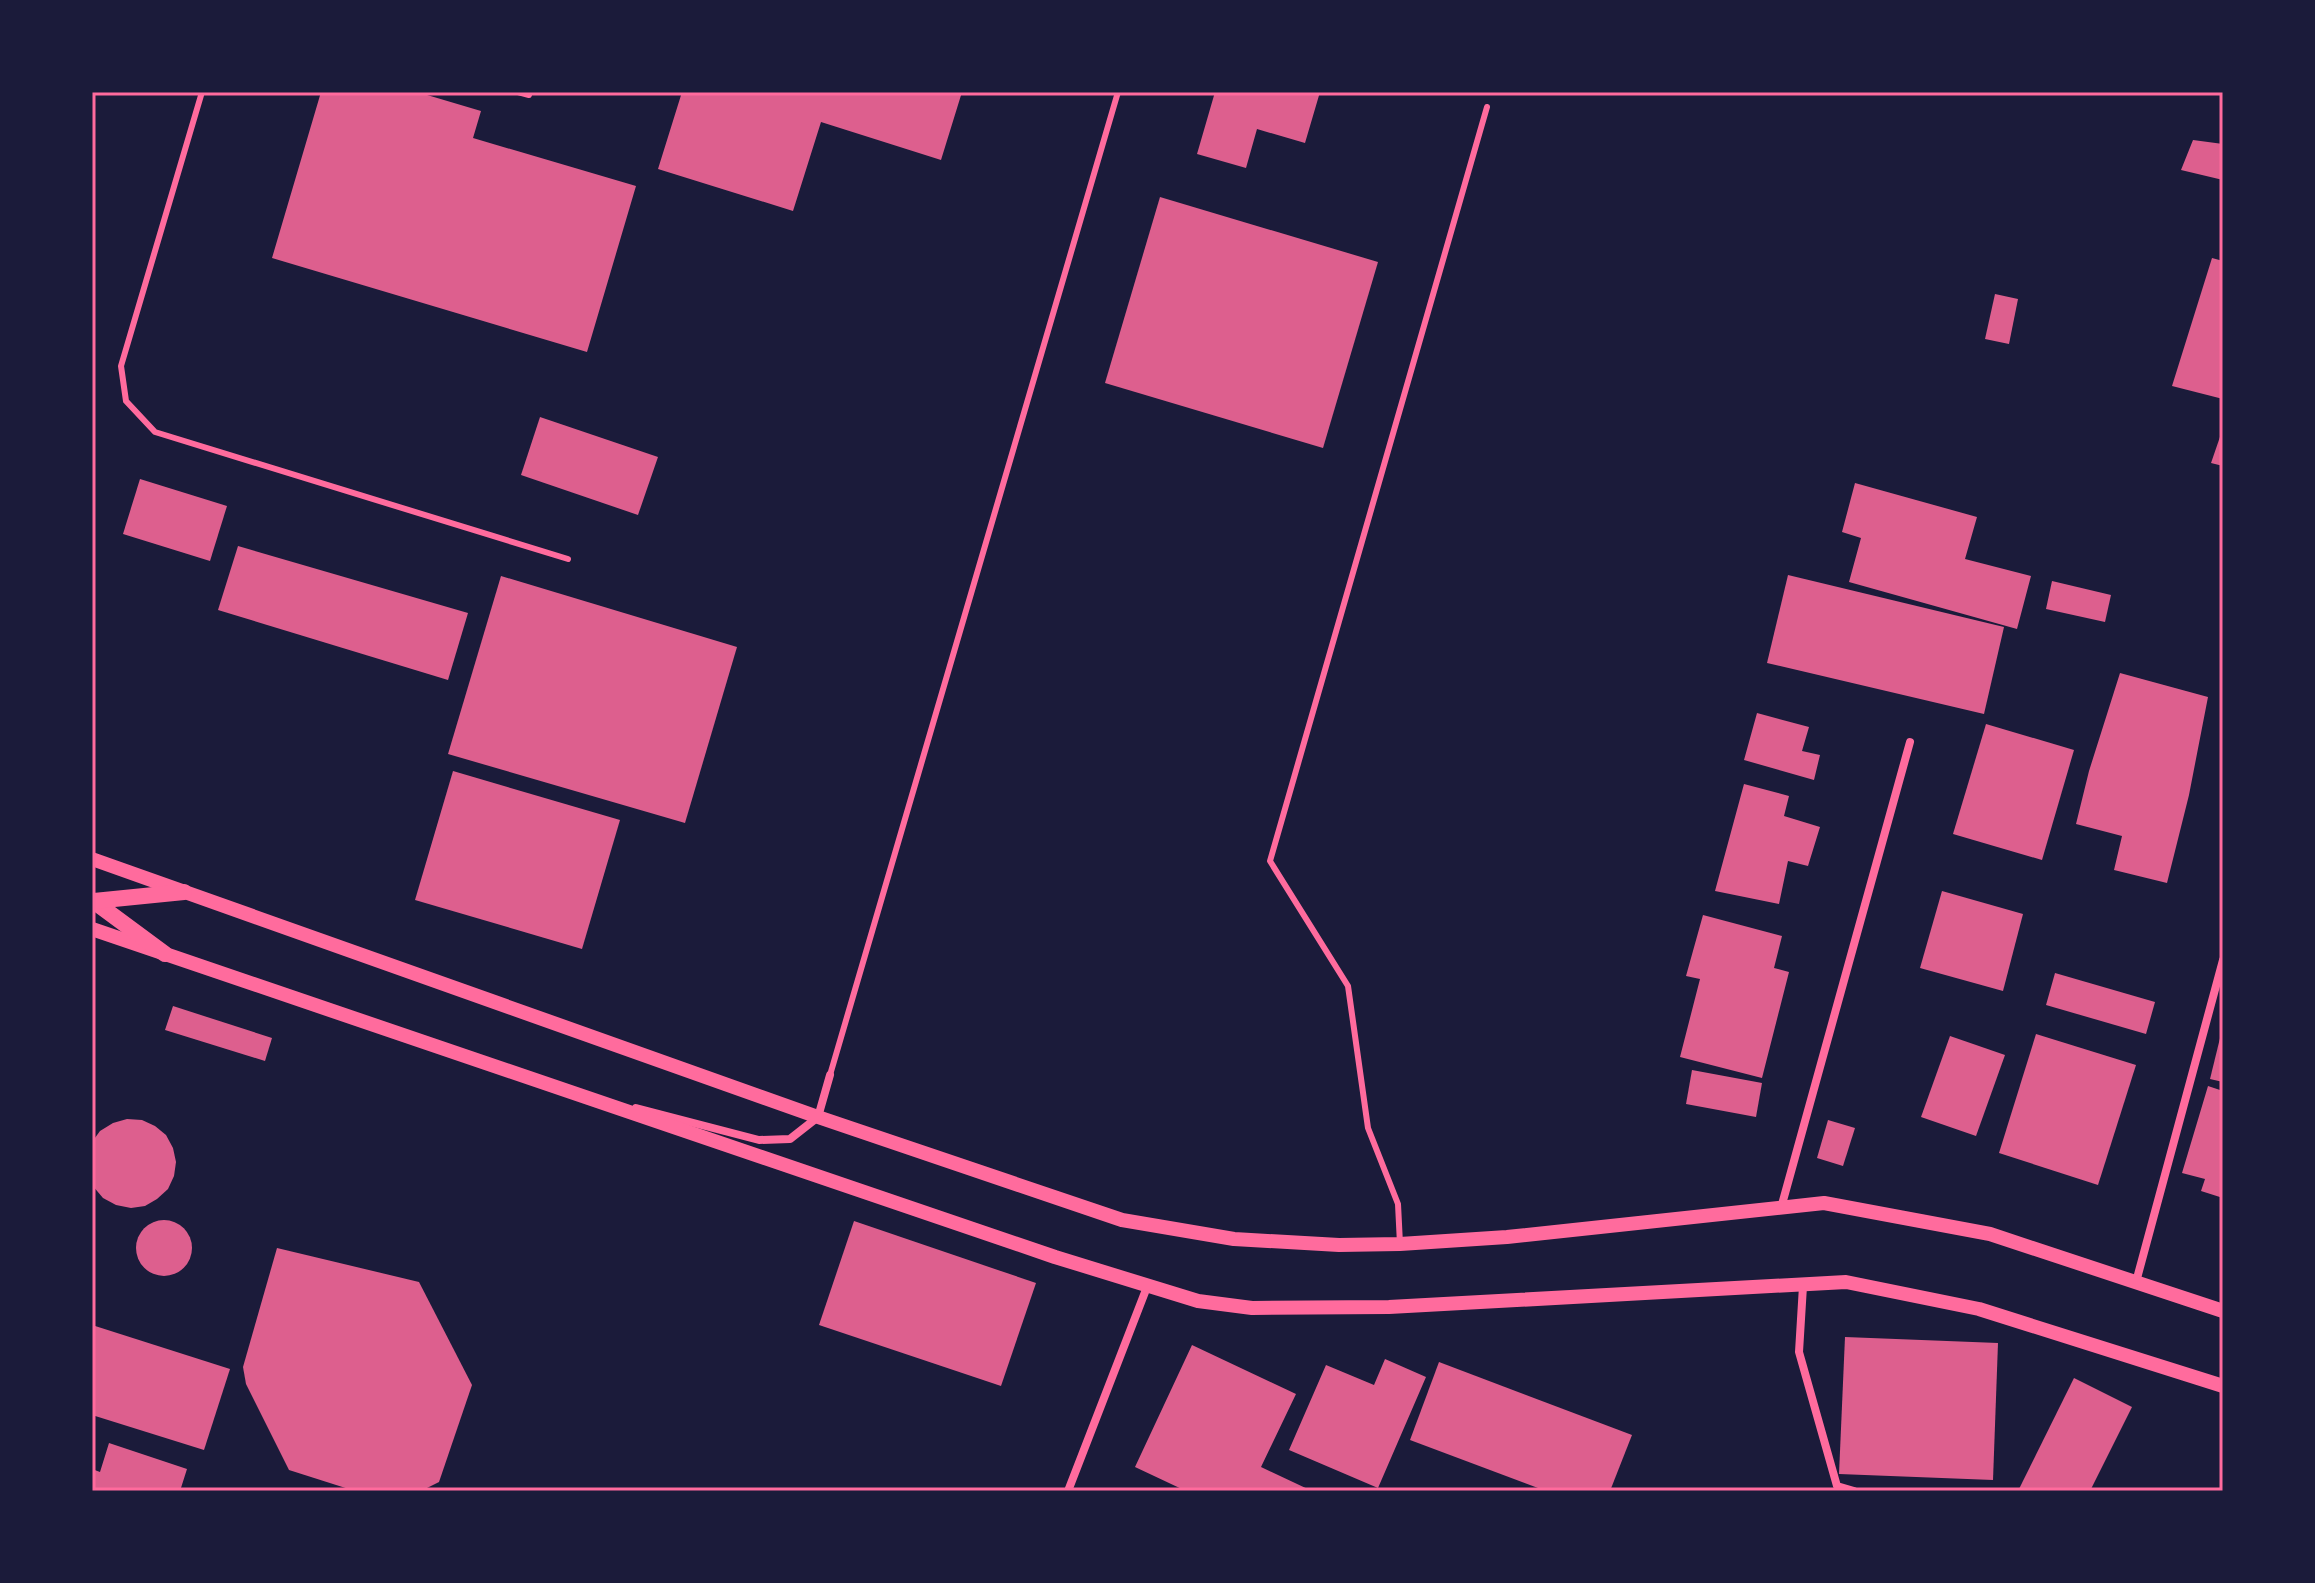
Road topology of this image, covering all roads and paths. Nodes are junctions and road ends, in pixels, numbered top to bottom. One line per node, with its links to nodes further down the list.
1 (202, 92): 6 (lane)
2 (518, 92): 4 (lane)
3 (1118, 92): 14 (lane)
4 (529, 95)
5 (1487, 107): 18 (lane)
6 (568, 559)
7 (1910, 742): 17 (street)
8 (92, 859): 9 (street)
9 (184, 892): 10 (main road); 16 (street)
10 (93, 900): 12 (main road)
11 (92, 929): 12 (street)
12 (165, 954): 15 (street)
13 (2223, 960): 19 (street)
14 (830, 1075): 16 (street)
15 (581, 1096): 16 (street); 21 (street)
16 (818, 1117): 18 (street)
17 (1781, 1208): 18 (street); 19 (street)
18 (1400, 1244)
19 (2136, 1282): 22 (street)
20 (1803, 1286): 21 (street); 23 (street); 24 (street)
21 (1147, 1287): 25 (street)
22 (2223, 1311)
23 (2223, 1386)
24 (1836, 1488): 26 (street)
25 (1068, 1491)
26 (1854, 1491)

